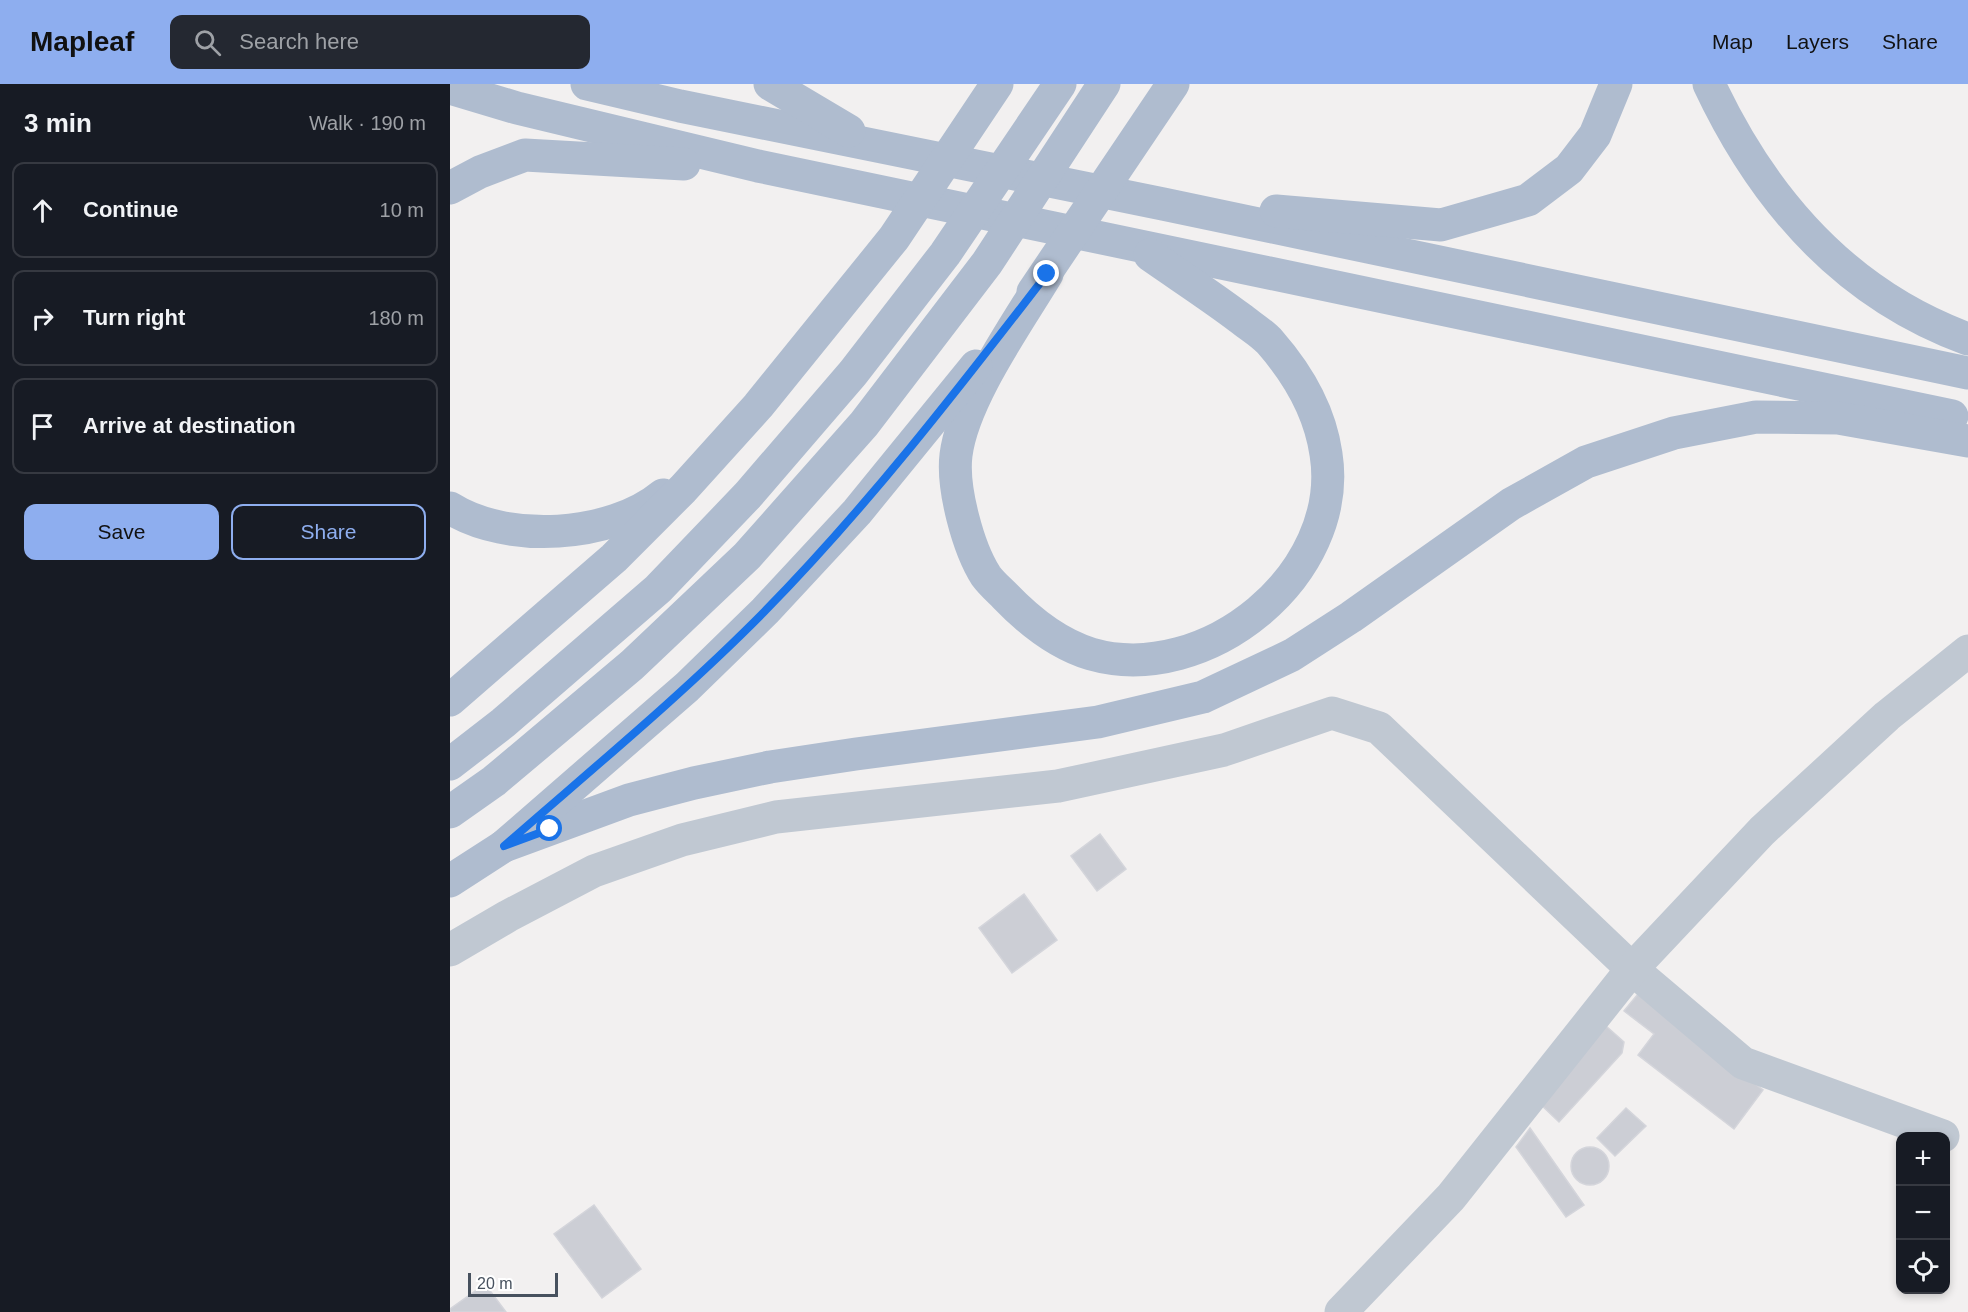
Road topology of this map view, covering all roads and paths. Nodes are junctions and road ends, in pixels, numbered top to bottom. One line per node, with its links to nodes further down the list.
1 (587, 84): 10 (main road)
2 (770, 84): 10 (main road)
3 (1060, 84): 24 (main road)
4 (1104, 84): 25 (main road)
5 (1173, 84): 15 (main road)
6 (1616, 84): 13 (main road)
7 (1708, 84): 16 (main road)
8 (450, 88): 11 (main road)
9 (990, 93): 20 (main road)
10 (871, 145): 13 (main road)
11 (758, 166): 12 (main road); 14 (main road)
12 (450, 188)
13 (1163, 204): 17 (main road)
14 (1136, 246): 15 (main road); 18 (main road)
15 (1047, 274): 26 (main road)
16 (1968, 339)
17 (1968, 374)
18 (1968, 419)
19 (1968, 441): 26 (main road)
20 (718, 451): 21 (main road); 23 (main road)
21 (450, 508)
22 (1968, 651): 29 (street)
23 (450, 700)
24 (450, 765)
25 (450, 812)
26 (504, 846): 27 (main road)
27 (450, 881)
28 (450, 950): 29 (street)
29 (1632, 969): 30 (street); 33 (street)
30 (1930, 1132)
31 (1950, 1139): 32 (street)
32 (1968, 1146)
33 (1341, 1312)

